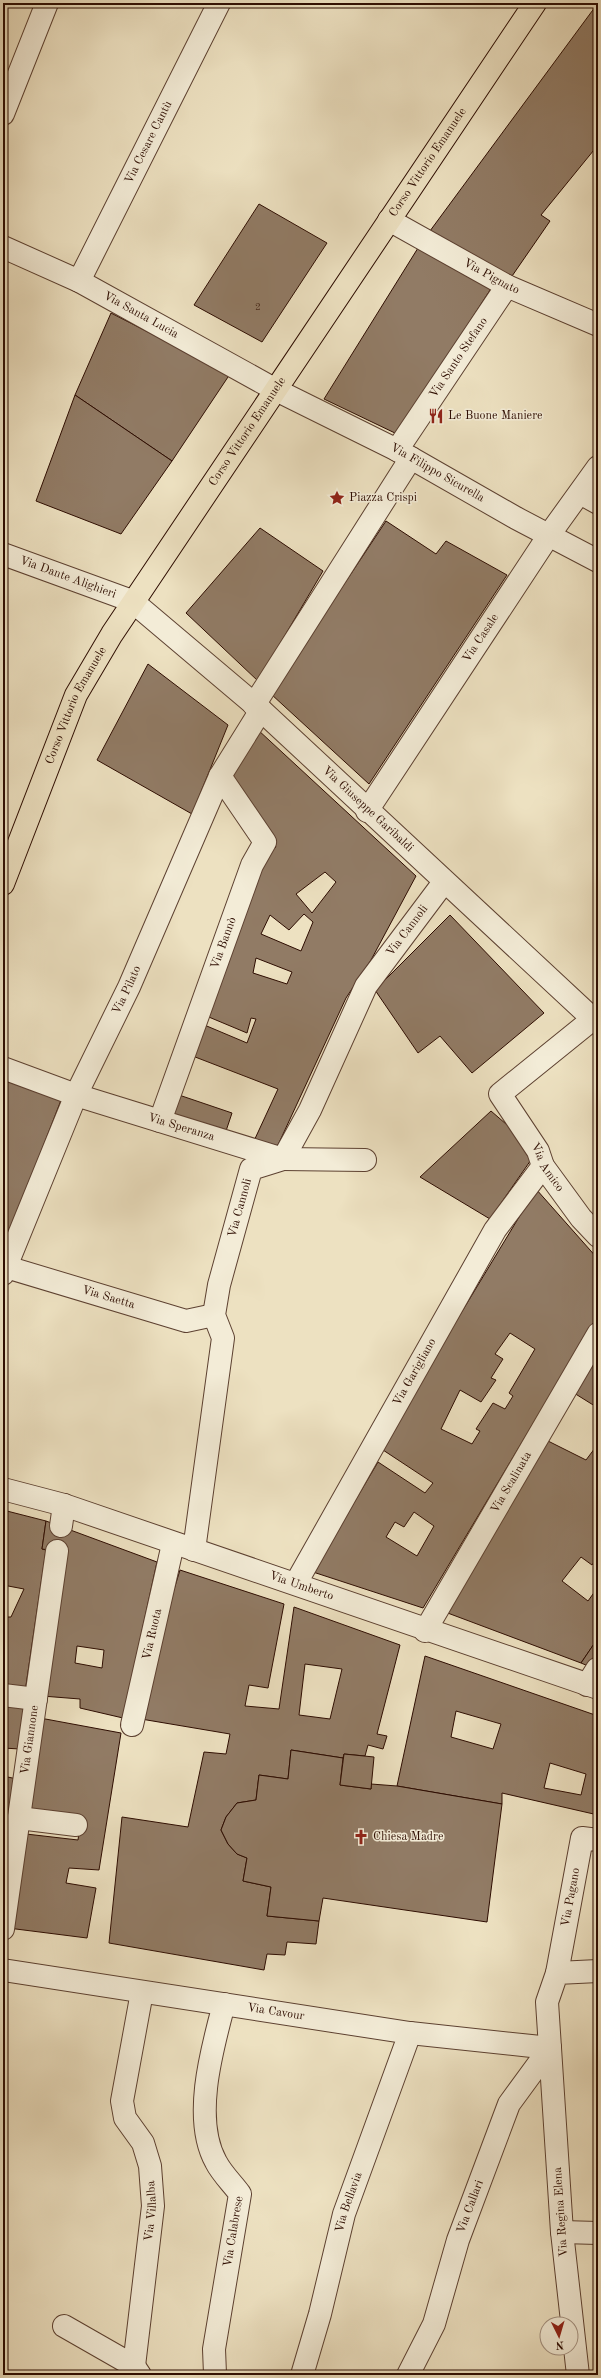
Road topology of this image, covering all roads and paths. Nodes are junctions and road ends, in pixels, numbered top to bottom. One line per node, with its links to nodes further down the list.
1 (47, 3): 4 (street)
2 (219, 3): 7 (street, Via Cesare Cantù)
3 (535, 3): 5 (main road, Corso Vittorio Emanuele)
4 (3, 114)
5 (389, 220): 8 (street, Via Pignato); 10 (main road, Corso Vittorio Emanuele)
6 (3, 247): 7 (street, Via Santa Lucia)
7 (79, 281): 10 (street, Via Santa Lucia)
8 (507, 286): 9 (street, Via Pignato); 11 (street, Via Santo Stefano)
9 (598, 325)
10 (276, 390): 11 (street, Via Filippo Sicurella); 17 (main road, Corso Vittorio Emanuele)
11 (404, 454): 14 (street, Via Filippo Sicurella); 18 (street, Via Santo Stefano)
12 (598, 467): 13 (street, Via Casale)
13 (589, 498): 14 (street, Via Casale)
14 (549, 535): 16 (street, Via Filippo Sicurella); 20 (street, Via Casale)
15 (3, 554): 17 (street, Via Dante Alighieri)
16 (598, 561)
17 (132, 602): 18 (street, Via Giuseppe Garibaldi); 22 (main road, Corso Vittorio Emanuele)
18 (258, 707): 19 (street, Via Pilato); 20 (street, Via Giuseppe Garibaldi)
19 (220, 776): 25 (street, Via Pilato); 26 (street, Via Bannò)
20 (367, 811): 21 (street, Via Giuseppe Garibaldi)
21 (444, 882): 23 (street, Via Giuseppe Garibaldi); 27 (street, Via Cannoli)
22 (3, 884)
23 (595, 1017): 29 (street, Via Amico)
24 (3, 1068): 25 (street, Via Speranza)
25 (76, 1095): 26 (street, Via Speranza); 31 (street, Via Pilato)
26 (160, 1121): 27 (street, Via Speranza)
27 (284, 1159): 28 (street, Via Speranza); 32 (street, Via Cannoli)
28 (365, 1160)
29 (543, 1166): 30 (street, Via Amico); 38 (street, Via Garigliano)
30 (598, 1236)
31 (4, 1269): 32 (street, Via Saetta)
32 (214, 1315): 36 (street)
33 (598, 1334): 39 (street, Via Scalinata)
34 (3, 1489): 35 (street, Via Umberto)
35 (173, 1544): 36 (street, Via Umberto); 43 (street, Via Ruota)
36 (194, 1550): 38 (street, Via Umberto)
37 (57, 1552): 42 (street, Via Giannone)
38 (296, 1583): 39 (street, Via Umberto)
39 (425, 1631): 40 (street, Via Umberto)
40 (594, 1681)
41 (3, 1695): 42 (street)
42 (36, 1699): 44 (street, Via Giannone)
43 (132, 1726)
44 (19, 1818): 45 (street); 47 (street, Via Giannone)
45 (76, 1825)
46 (598, 1840): 50 (street, Via Pagano)
47 (3, 1929)
48 (3, 1970): 51 (street, Via Cavour)
49 (598, 1971): 50 (street)
50 (556, 1973): 54 (street, Via Regina Elena)
51 (142, 1992): 52 (street, Via Cavour); 58 (street, Via Villalba)
52 (224, 2004): 53 (street, Via Cavour); 59 (street, Via Calabrese)
53 (410, 2033): 54 (street, Via Cavour); 60 (street, Via Bellavia)
54 (550, 2048): 55 (street, Via Regina Elena); 61 (street, Via Callari)
55 (562, 2232): 56 (street); 62 (street, Via Regina Elena)
56 (598, 2232)
57 (64, 2326): 58 (street)
58 (137, 2371)
59 (216, 2374)
60 (302, 2375)
61 (408, 2375)
62 (578, 2375)

